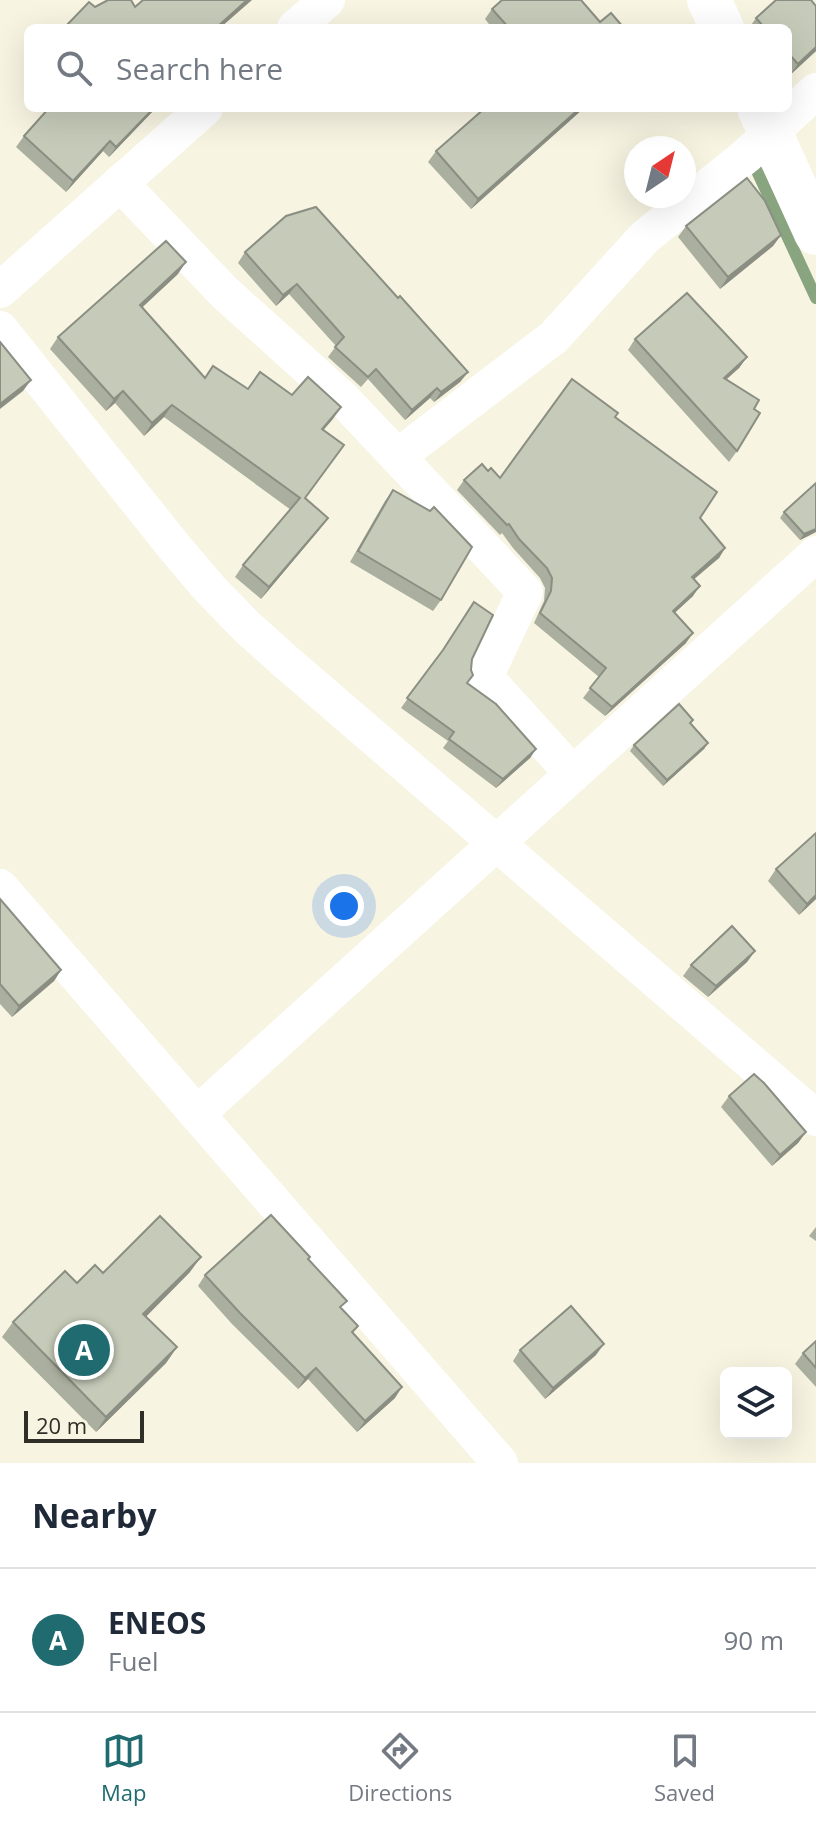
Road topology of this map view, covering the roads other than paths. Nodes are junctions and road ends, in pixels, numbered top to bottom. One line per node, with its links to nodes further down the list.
1 (327, 0): 3 (street)
2 (709, 0): 4 (street)
3 (300, 24)
4 (720, 24)
5 (816, 91): 6 (street)
6 (792, 105)
7 (200, 112): 9 (street)
8 (764, 121): 10 (street); 13 (street)
9 (120, 183): 11 (street); 13 (street)
10 (816, 233)
11 (0, 290)
12 (0, 329): 16 (street)
13 (399, 458): 15 (street)
14 (816, 554): 15 (street)
15 (573, 774): 16 (street)
16 (496, 843): 18 (street); 19 (street)
17 (0, 887): 18 (street)
18 (197, 1114): 20 (street)
19 (816, 1118)
20 (500, 1463)

